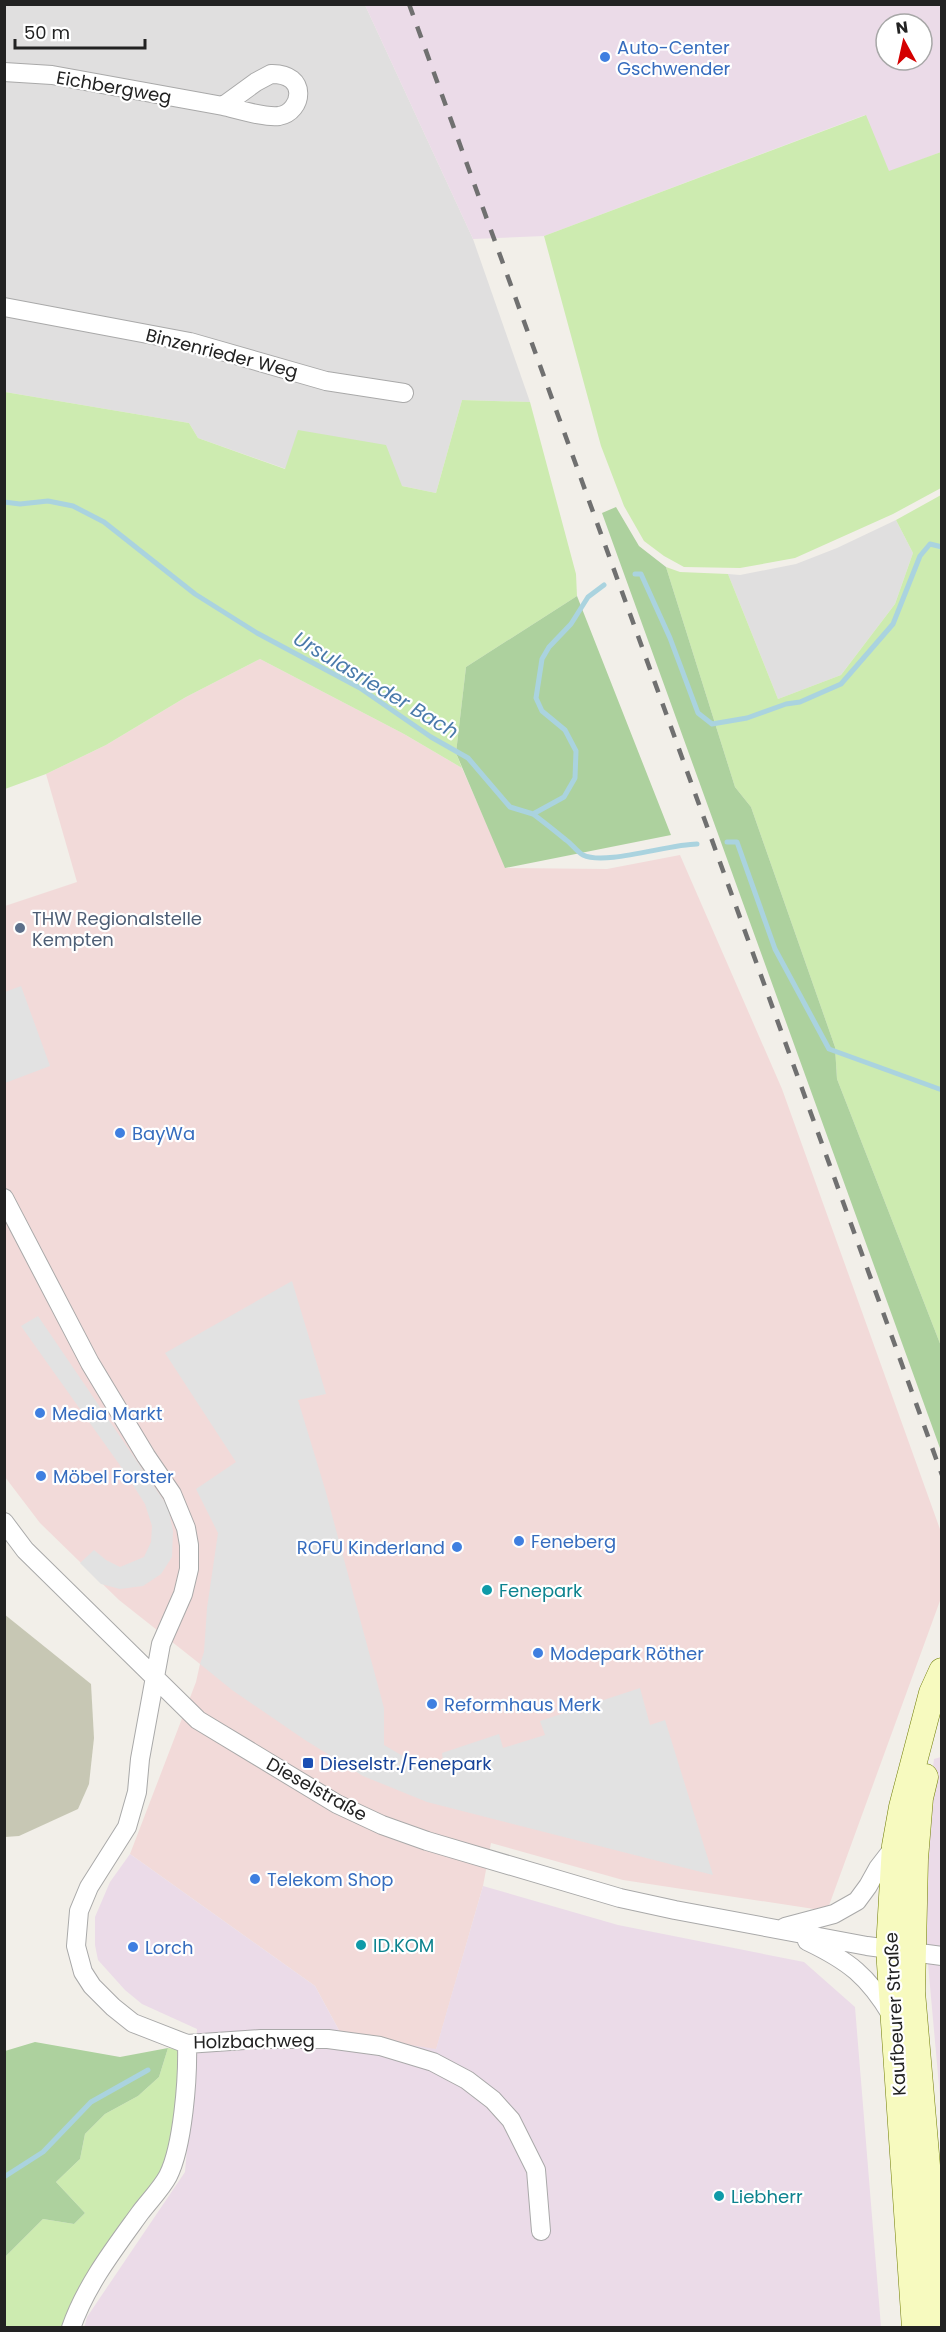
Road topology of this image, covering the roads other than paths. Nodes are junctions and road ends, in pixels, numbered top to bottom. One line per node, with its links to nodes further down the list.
1 (4, 72): 2 (street, Eichbergweg)
2 (223, 106)
3 (4, 307): 4 (street, Binzenrieder Weg)
4 (404, 393)
5 (4, 1198): 8 (street, Holzbachweg)
6 (4, 1522): 8 (street, Dieselstraße)
7 (942, 1671): 10 (main road, Kaufbeurer Straße)
8 (155, 1680): 11 (street, Dieselstraße); 15 (street, Holzbachweg)
9 (942, 1710): 12 (main road, Kaufbeurer Straße)
10 (895, 1846): 11 (street, Dieselstraße); 12 (main road, Kaufbeurer Straße)
11 (781, 1928): 12 (street, Dieselstraße); 14 (street, Dieselstraße)
12 (900, 1950): 13 (street, Dieselstraße); 14 (main road, Kaufbeurer Straße); 19 (main road, Kaufbeurer Straße)
13 (942, 1956)
14 (892, 2016): 18 (main road, Kaufbeurer Straße)
15 (187, 2044): 16 (street, Holzbachweg); 17 (street)
16 (540, 2231)
17 (71, 2328)
18 (915, 2328)
19 (940, 2328)

